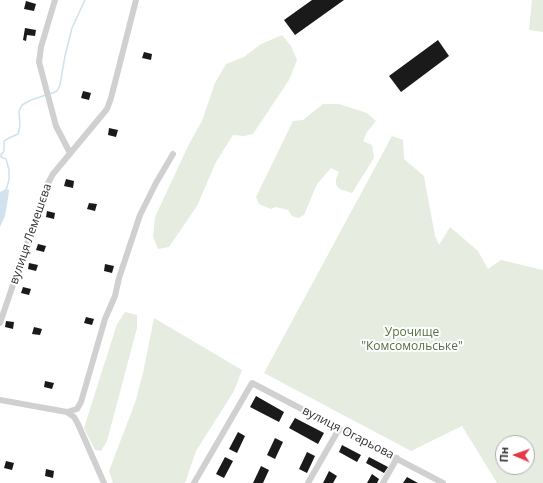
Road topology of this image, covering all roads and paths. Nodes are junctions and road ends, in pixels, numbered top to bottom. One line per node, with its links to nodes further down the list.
1 (55, 0): 3 (street)
2 (136, 0): 3 (street, вулиця Лемешєва)
3 (70, 153): 5 (street, вулиця Лемешєва)
4 (173, 154): 7 (street)
5 (0, 323)
6 (0, 400): 7 (street)
7 (67, 412): 10 (street)
8 (339, 429): 9 (street, вулиця Огарьова); 11 (street, вулиця Огарьова); 12 (street)
9 (397, 458): 13 (street); 14 (street, вулиця Огарьова)
10 (104, 483)
11 (194, 483)
12 (308, 483)
13 (383, 483)
14 (443, 483)

